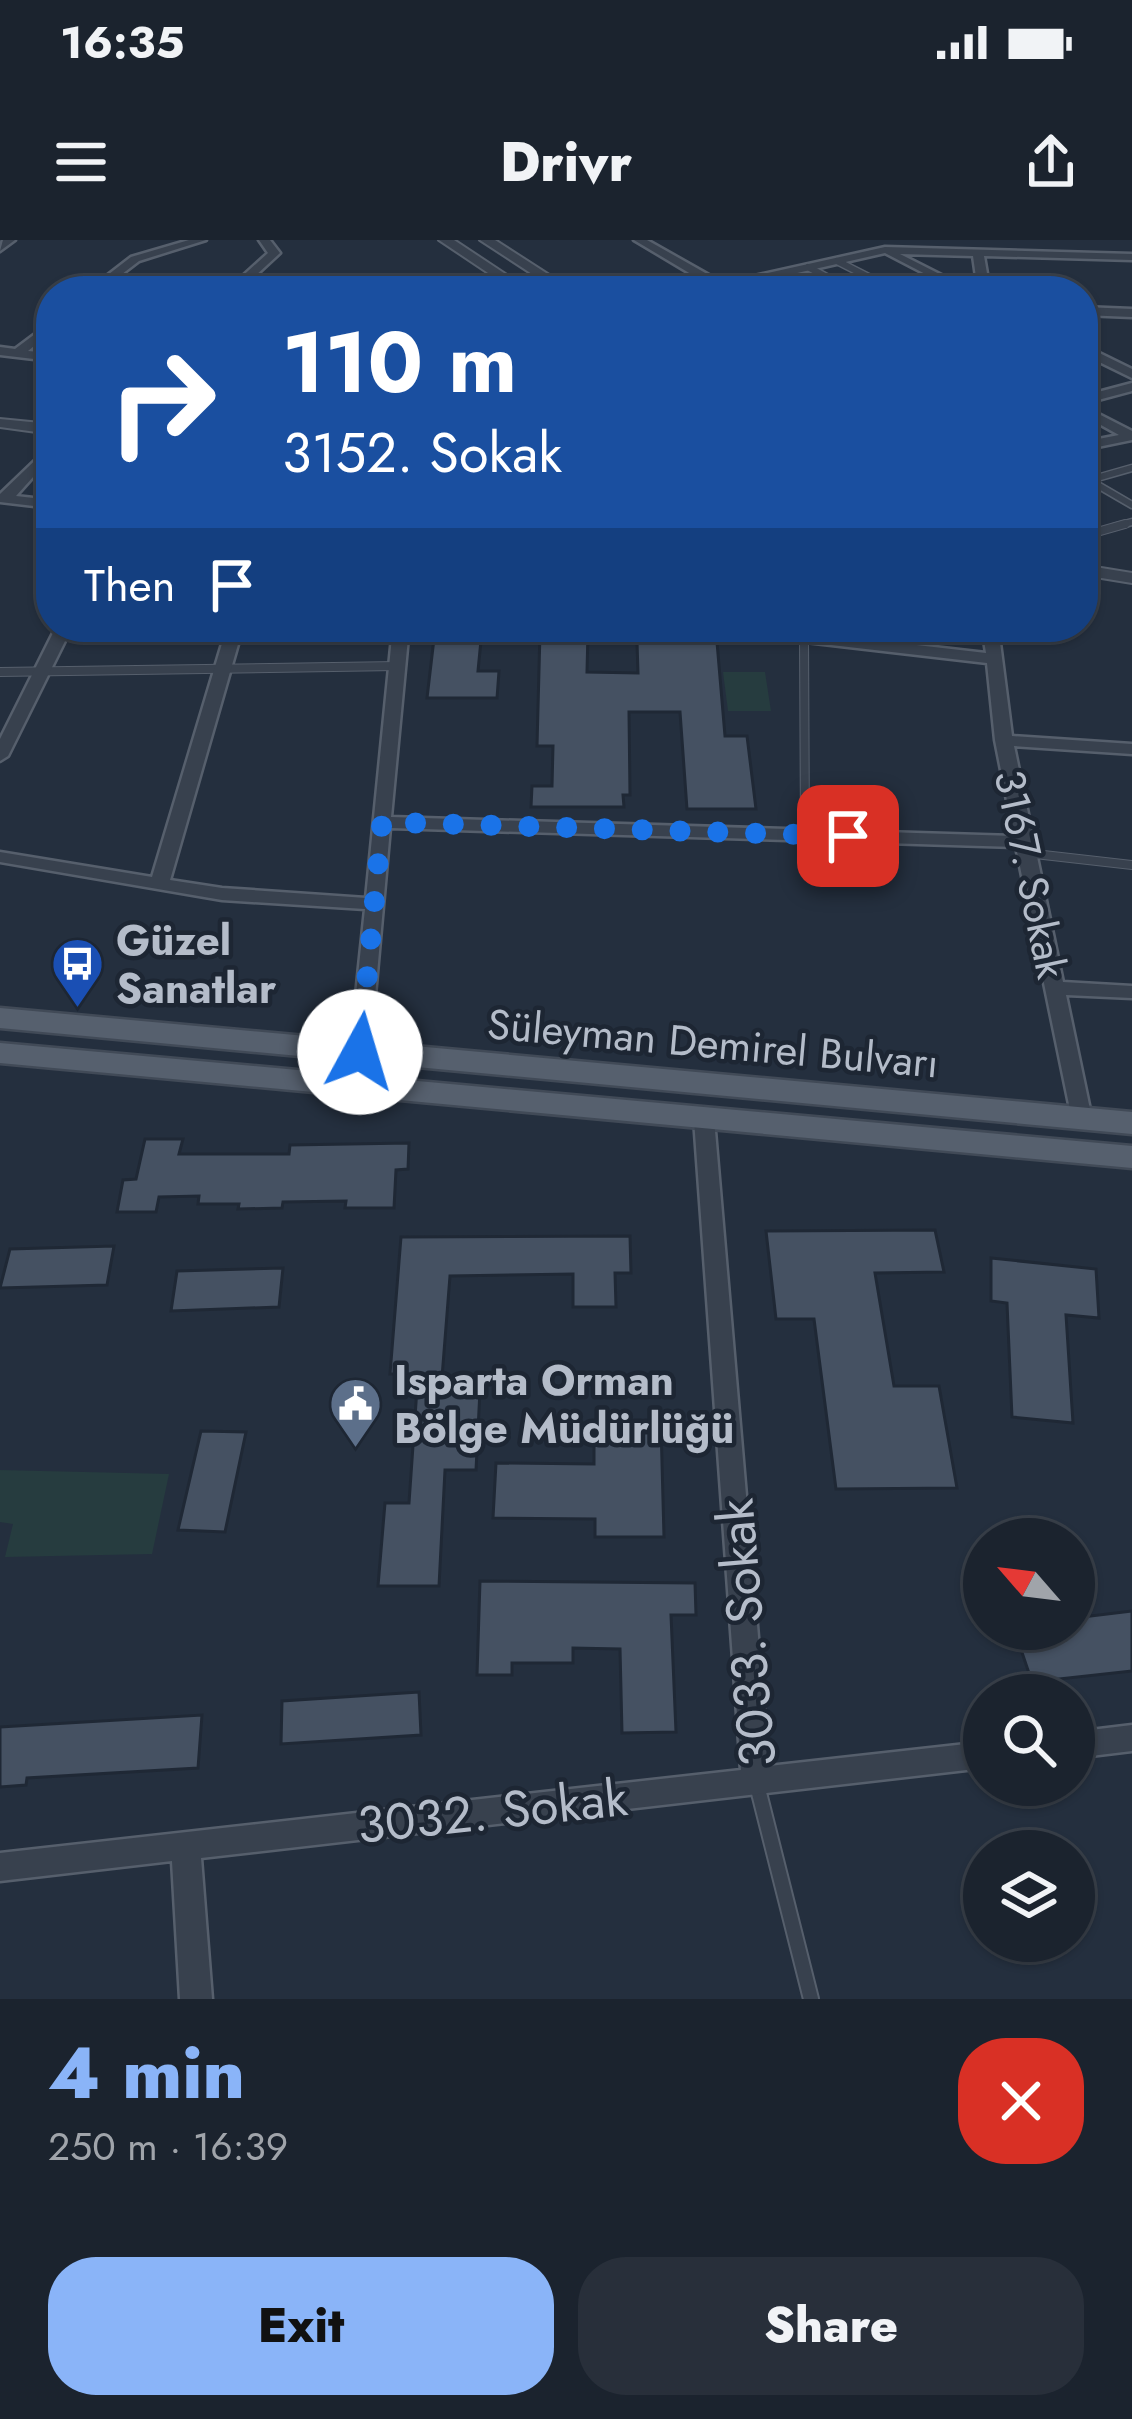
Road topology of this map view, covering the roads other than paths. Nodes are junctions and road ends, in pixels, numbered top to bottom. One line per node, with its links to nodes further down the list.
1 (10, 240): 9 (street)
2 (201, 240): 16 (street)
3 (264, 240): 17 (street)
4 (445, 240): 18 (street)
5 (486, 240): 19 (street)
6 (639, 240): 20 (street)
7 (864, 240): 10 (street)
8 (1074, 240): 12 (street)
9 (0, 248)
10 (885, 250): 11 (street); 14 (street); 24 (street)
11 (978, 252): 12 (street); 25 (street)
12 (1078, 256): 13 (street)
13 (1132, 257)
14 (837, 261): 15 (street); 23 (lane)
15 (808, 267): 21 (street); 22 (lane)
16 (113, 276)
17 (249, 276)
18 (501, 276)
19 (543, 276)
20 (703, 276)
21 (769, 276)
22 (825, 276)
23 (867, 276)
24 (937, 276)
25 (982, 276)
26 (1098, 312): 27 (street)
27 (1132, 313)
28 (36, 338): 30 (street)
29 (0, 351): 30 (street)
30 (18, 353): 31 (street)
31 (36, 355)
32 (1098, 357): 33 (street)
33 (1132, 374)
34 (1132, 387): 35 (street)
35 (1098, 396)
36 (1098, 418): 39 (street)
37 (0, 423): 38 (street)
38 (36, 427)
39 (1132, 436): 40 (street)
40 (1098, 443)
41 (36, 466): 45 (street)
42 (1132, 468): 43 (lane)
43 (1098, 478)
44 (1098, 488): 46 (lane)
45 (7, 499): 47 (street)
46 (1132, 505)
47 (0, 518)
48 (1132, 522): 49 (lane)
49 (1098, 532)
50 (1098, 572): 51 (street)
51 (1132, 578)
52 (1098, 584): 53 (street)
53 (1132, 590)
54 (56, 642): 63 (street)
55 (231, 642): 62 (street)
56 (399, 642): 61 (street)
57 (804, 642): 69 (lane)
58 (853, 642): 60 (street)
59 (991, 642): 60 (street, 3167. Sokak)
60 (993, 659): 65 (street, 3167. Sokak)
61 (397, 666): 62 (lane); 68 (street)
62 (223, 668): 63 (lane); 73 (street)
63 (41, 669): 64 (lane); 67 (street)
64 (0, 672)
65 (1003, 740): 66 (street); 70 (street, 3167. Sokak)
66 (1132, 749)
67 (0, 756)
68 (382, 822): 69 (street); 74 (street)
69 (805, 835): 70 (street)
70 (1025, 848): 72 (lane); 75 (street, 3167. Sokak)
71 (0, 857): 73 (street)
72 (1132, 865)
73 (159, 885): 74 (street)
74 (374, 904): 79 (street)
75 (1054, 988): 76 (street); 81 (street, 3167. Sokak)
76 (1132, 992)
77 (0, 1018): 79 (main road, Süleyman Demirel Bulvarı)
78 (0, 1052): 80 (main road)
79 (360, 1052): 81 (main road, Süleyman Demirel Bulvarı)
80 (704, 1119): 83 (main road); 87 (street, 3033. Sokak)
81 (1082, 1119): 82 (main road, Süleyman Demirel Bulvarı)
82 (1132, 1124)
83 (1132, 1157)
84 (1132, 1738): 85 (street)
85 (1095, 1742)
86 (963, 1757): 87 (street, 3032. Sokak)
87 (756, 1781): 88 (street, 3032. Sokak); 91 (lane, 3033. Sokak)
88 (187, 1846): 89 (street, 3032. Sokak); 90 (street)
89 (0, 1867)
90 (196, 1999)
91 (811, 1999)

